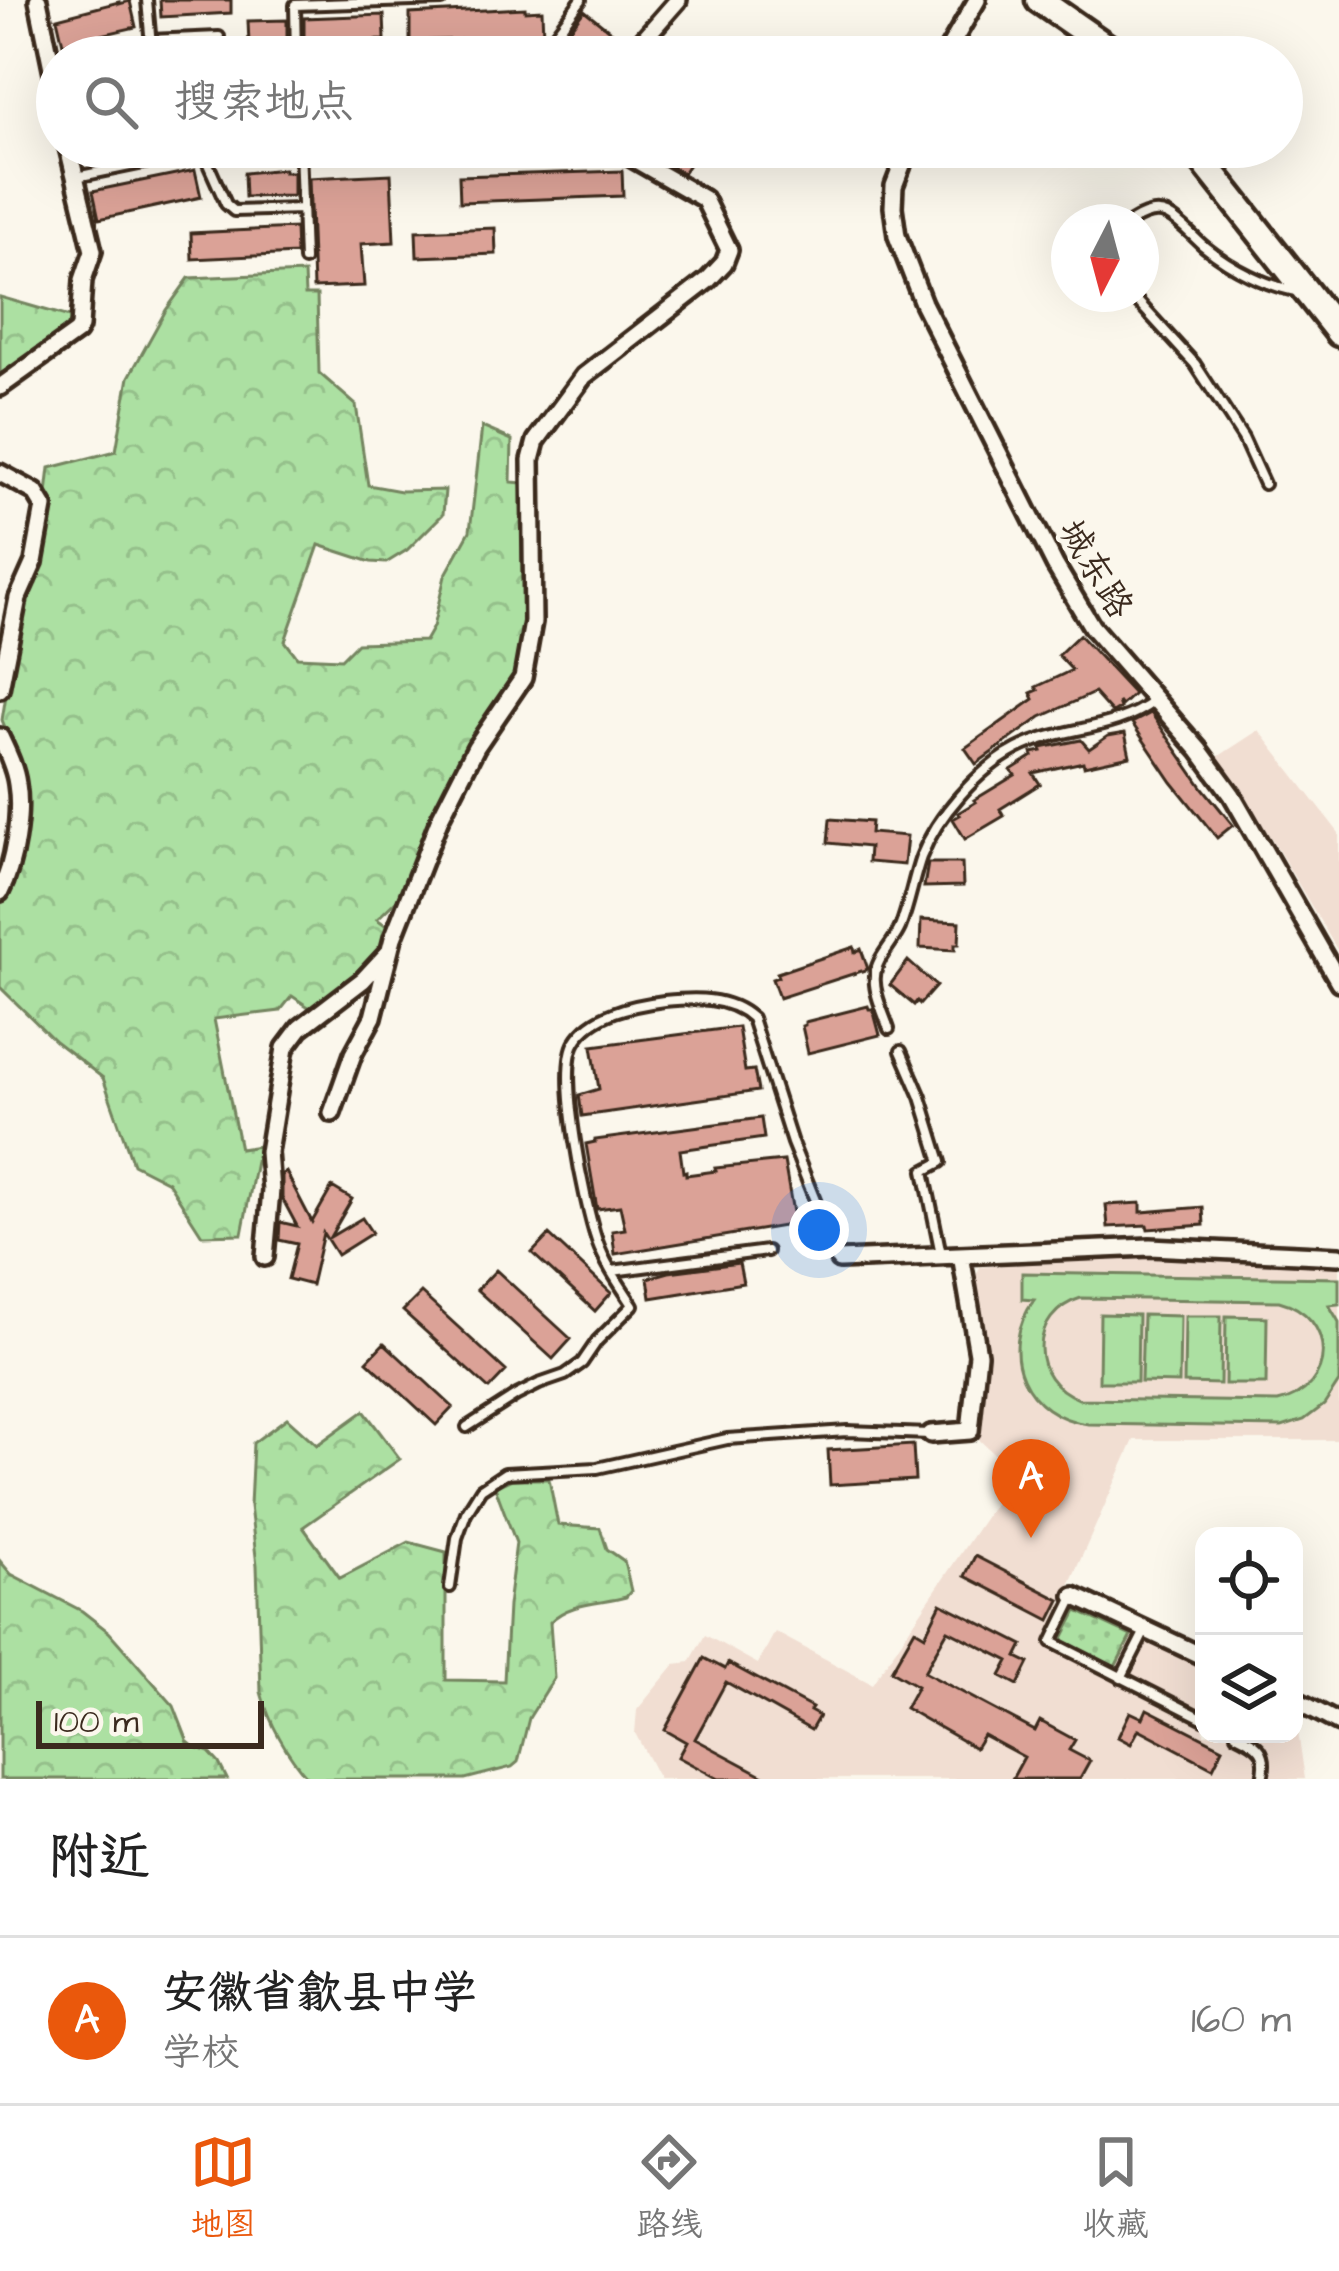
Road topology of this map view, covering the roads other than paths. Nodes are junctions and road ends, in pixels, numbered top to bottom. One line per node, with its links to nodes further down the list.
1 (38, 0): 10 (street)
2 (147, 0): 11 (lane)
3 (442, 0): 8 (lane)
4 (581, 0): 13 (lane)
5 (678, 0): 14 (street)
6 (977, 0): 15 (street)
7 (1039, 0): 16 (main road)
8 (409, 1): 9 (lane)
9 (294, 3): 12 (lane)
10 (45, 36)
11 (150, 36)
12 (295, 36)
13 (554, 36)
14 (646, 36)
15 (956, 36)
16 (1091, 36)
17 (73, 168): 24 (street)
18 (108, 168): 24 (lane)
19 (210, 168): 25 (lane)
20 (301, 168): 25 (lane)
21 (650, 168): 38 (street)
22 (901, 168): 35 (street, 城东路)
23 (1209, 168): 28 (main road)
24 (75, 177): 31 (street)
25 (302, 209): 27 (lane)
26 (1159, 215): 28 (lane)
27 (304, 260)
28 (1308, 293): 30 (main road)
29 (1148, 312): 33 (lane)
30 (1339, 333)
31 (0, 387)
32 (0, 473): 34 (street)
33 (1264, 484)
34 (0, 689)
35 (1155, 700): 39 (street, 城东路); 40 (lane)
36 (0, 737): 37 (street)
37 (0, 892)
38 (390, 950): 42 (street); 47 (street)
39 (1339, 982)
40 (889, 1029)
41 (901, 1051): 45 (lane)
42 (332, 1113)
43 (766, 1251): 49 (lane)
44 (961, 1255): 45 (street); 46 (street); 51 (street)
45 (941, 1256): 48 (street)
46 (1339, 1256)
47 (265, 1257)
48 (839, 1260): 49 (lane)
49 (612, 1271): 50 (lane)
50 (467, 1427)
51 (931, 1434): 52 (lane)
52 (450, 1587)
53 (1074, 1596): 54 (street); 56 (lane)
54 (1146, 1630): 55 (street); 56 (lane)
55 (1195, 1654)
56 (1120, 1678): 58 (lane)
57 (1303, 1705): 59 (street)
58 (1195, 1715)
59 (1339, 1723)
60 (1250, 1743): 61 (lane)
61 (1262, 1779)

